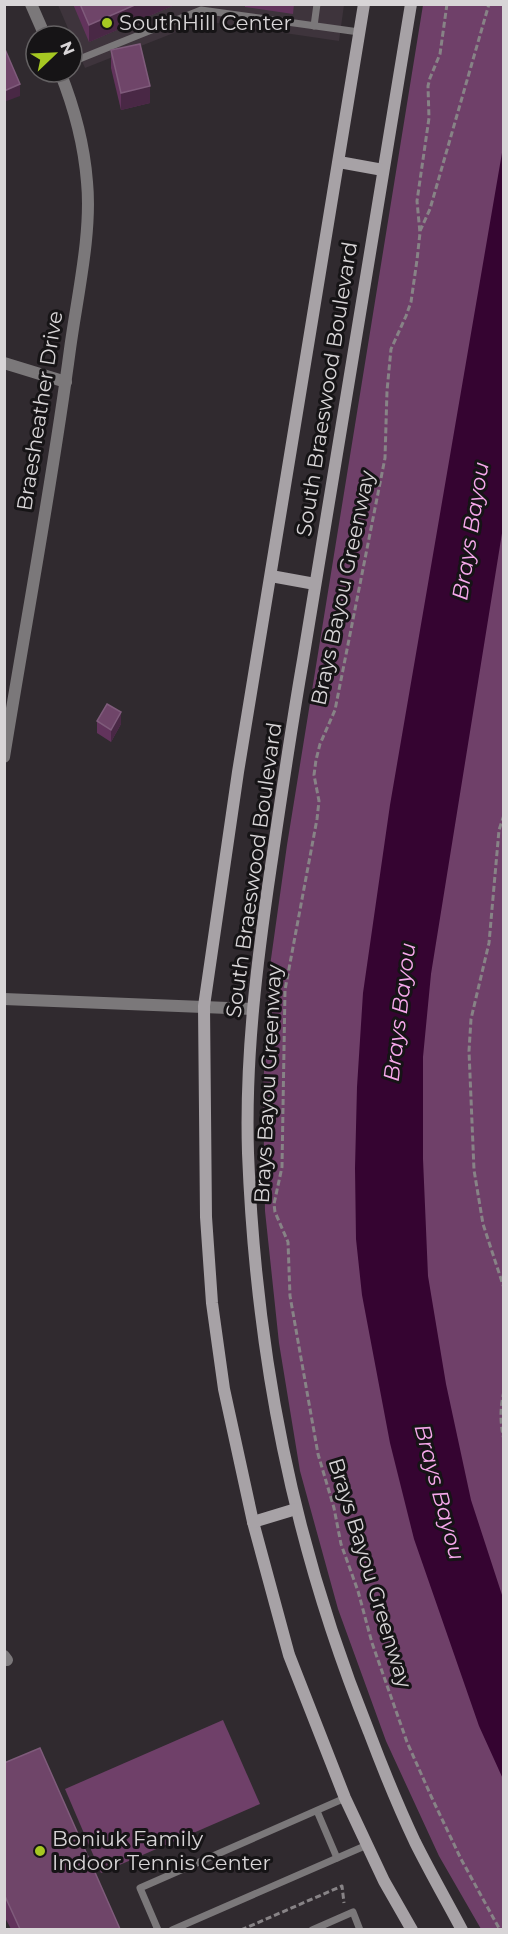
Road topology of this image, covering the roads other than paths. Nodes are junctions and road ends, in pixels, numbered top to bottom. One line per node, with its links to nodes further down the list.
1 (30, 4): 5 (street)
2 (317, 4): 6 (lane)
3 (364, 4): 7 (main road, South Braeswood Boulevard)
4 (411, 4): 11 (main road, South Braeswood Boulevard)
5 (39, 24)
6 (314, 26): 7 (lane); 8 (lane)
7 (359, 33): 10 (main road, South Braeswood Boulevard)
8 (84, 57)
9 (64, 84): 13 (street, Braesheather Drive)
10 (339, 162): 11 (main road); 14 (main road, South Braeswood Boulevard)
11 (383, 170): 15 (main road, South Braeswood Boulevard)
12 (4, 363): 13 (street)
13 (66, 382): 16 (street, Braesheather Drive)
14 (271, 576): 15 (main road); 19 (main road, South Braeswood Boulevard)
15 (315, 584): 20 (main road, South Braeswood Boulevard)
16 (10, 686): 17 (street, Braesheather Drive)
17 (4, 757)
18 (4, 999): 19 (street)
19 (204, 1006): 20 (street); 22 (main road, South Braeswood Boulevard)
20 (253, 1009): 21 (main road, South Braeswood Boulevard)
21 (296, 1509): 22 (main road); 32 (main road, South Braeswood Boulevard)
22 (253, 1522): 23 (main road, South Braeswood Boulevard)
23 (345, 1798): 24 (lane); 25 (main road, South Braeswood Boulevard)
24 (317, 1811): 26 (lane); 27 (lane)
25 (367, 1845): 26 (lane); 31 (main road, South Braeswood Boulevard)
26 (337, 1858): 28 (lane)
27 (158, 1929)
28 (172, 1929)
29 (312, 1929): 30 (lane)
30 (360, 1929)
31 (412, 1929)
32 (462, 1929)

